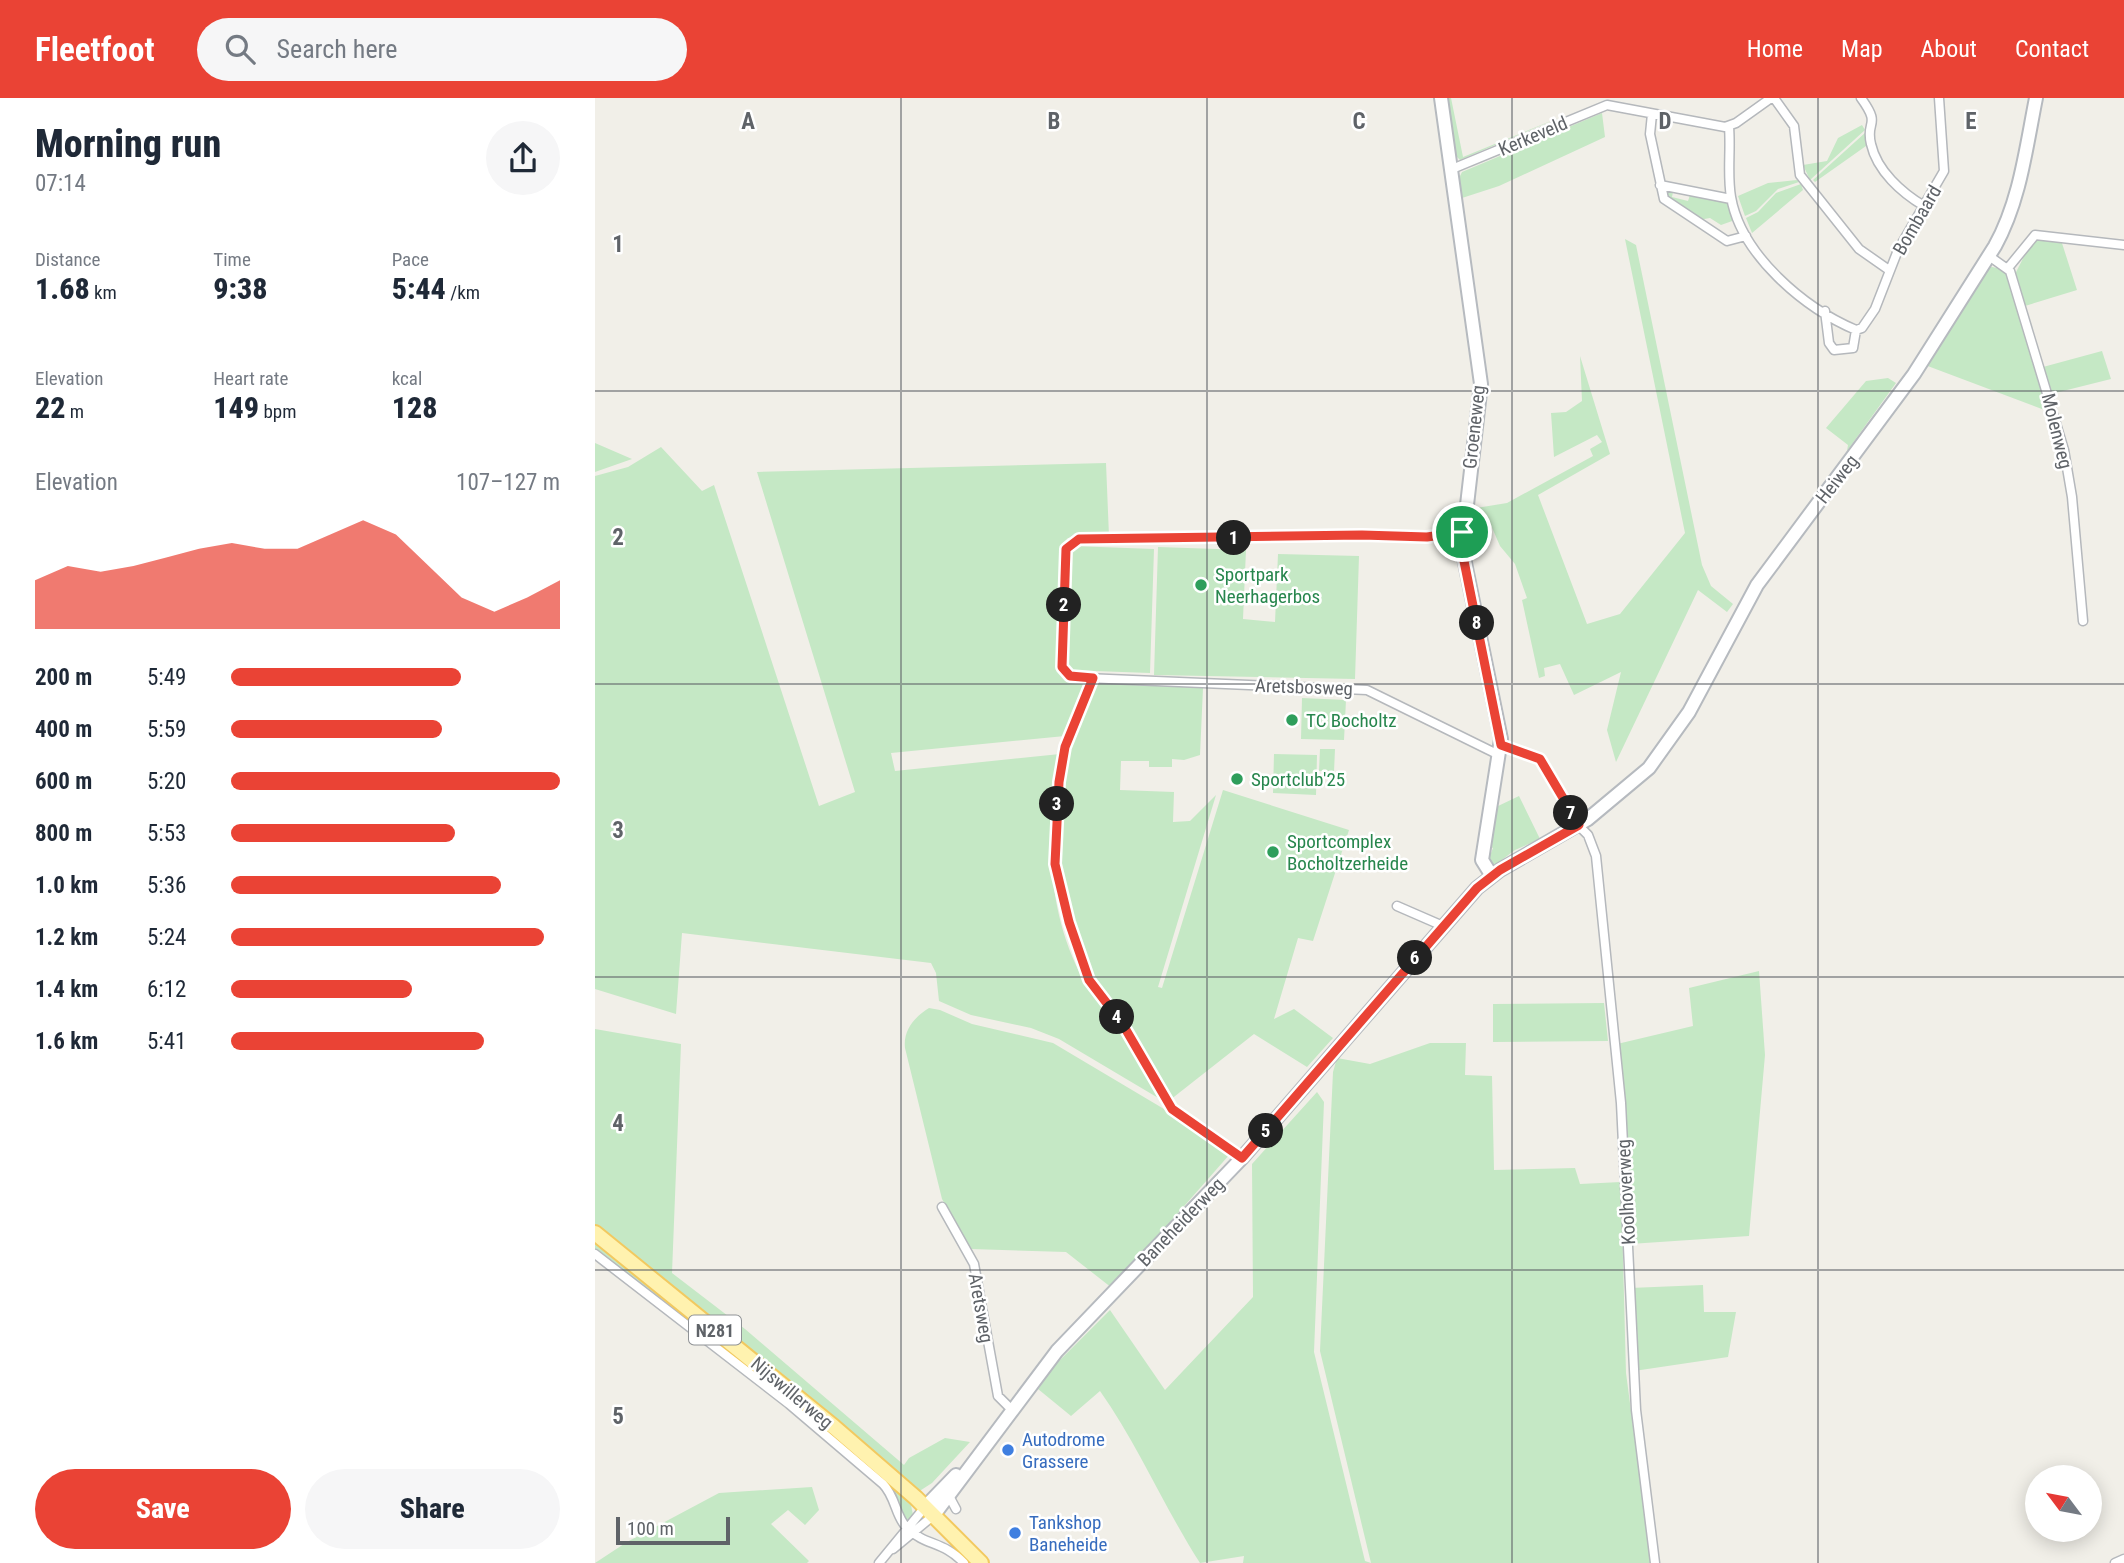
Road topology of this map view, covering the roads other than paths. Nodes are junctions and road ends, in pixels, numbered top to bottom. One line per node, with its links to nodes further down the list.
1 (1441, 98): 9 (street, Groeneweg)
2 (1772, 98): 8 (street); 17 (street)
3 (1861, 98): 12 (street)
4 (1939, 98): 12 (street, Bombaard)
5 (2036, 98): 15 (street, Heiweg)
6 (1606, 102): 7 (street, Kerkeveld); 9 (street, Kerkeveld)
7 (1653, 114): 8 (street, Kerkeveld); 10 (street)
8 (1728, 127): 11 (street)
9 (1452, 169): 20 (street, Groeneweg)
10 (1660, 186): 11 (street); 13 (street)
11 (1731, 199): 13 (street)
12 (1924, 206): 17 (street, Bombaard)
13 (1746, 236): 18 (street)
14 (2124, 245): 16 (street)
15 (1989, 256): 16 (street); 24 (street, Heiweg)
16 (2008, 268): 21 (street, Molenweg)
17 (1889, 270): 19 (street, Bombaard)
18 (1825, 311): 19 (street); 19 (street, Bombaard)
19 (1856, 330)
20 (1462, 532): 22 (street, Aretsbosweg); 23 (street, Groeneweg)
21 (2083, 621)
22 (1093, 678): 23 (street, Aretsbosweg); 28 (street)
23 (1500, 750): 24 (street, Aretsbosweg); 25 (street, Groeneweg)
24 (1579, 825): 25 (street, Baneheiderweg); 42 (street, Koolhoverweg)
25 (1492, 876): 27 (street, Baneheiderweg)
26 (1397, 906): 27 (street)
27 (1443, 926): 28 (street, Baneheiderweg)
28 (1242, 1158): 32 (street, Baneheiderweg)
29 (943, 1207): 32 (street, Aretsweg)
30 (595, 1233): 36 (main road, Nijswillerweg / N281)
31 (595, 1254): 37 (street, Nijswillerweg)
32 (1012, 1410): 33 (street, Baneheiderweg)
33 (976, 1456): 34 (street, Baneheiderweg); 36 (street, Baneheiderweg)
34 (949, 1496): 35 (street); 36 (street, Baneheiderweg)
35 (956, 1509)
36 (929, 1511): 37 (street); 41 (main road, Nijswillerweg / N281)
37 (910, 1531): 39 (street); 40 (street)
38 (2124, 1559): 43 (street)
39 (879, 1563)
40 (964, 1563)
41 (981, 1563)
42 (1655, 1563)
43 (2115, 1563)

